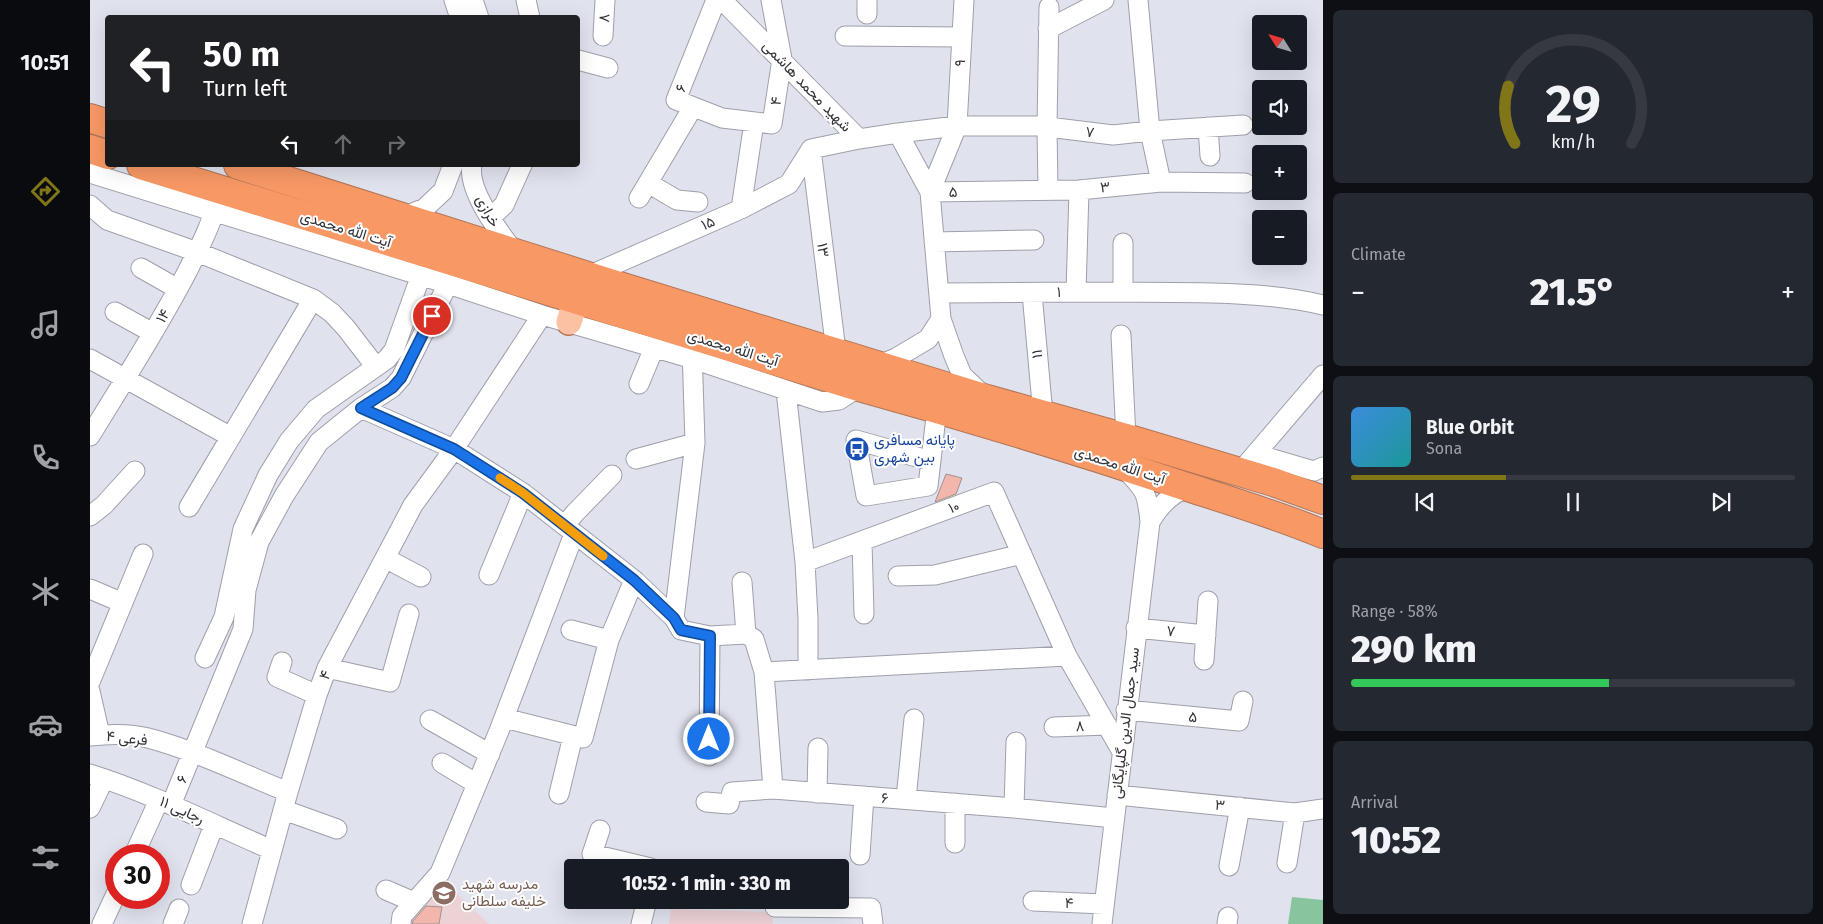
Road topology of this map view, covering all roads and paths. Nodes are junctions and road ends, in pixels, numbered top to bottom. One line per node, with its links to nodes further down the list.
1 (454, 0): 12 (street)
2 (473, 0): 13 (street)
3 (526, 0): 14 (street)
4 (605, 0): 16 (street, ۸)
5 (716, 0): 22 (street, ۶)
6 (722, 0): 19 (street, شهید محمد هاشمی)
7 (771, 0): 19 (street)
8 (964, 0): 18 (street, ۹)
9 (1104, 0): 15 (street)
10 (1138, 0): 28 (street)
11 (1049, 7): 15 (street)
12 (459, 15)
13 (478, 15)
14 (529, 15)
15 (1048, 28): 26 (street)
16 (603, 36)
17 (845, 36): 18 (street)
18 (962, 37): 25 (street, ۹)
19 (782, 60): 23 (street, ۴); 30 (street, شهید محمد هاشمی)
20 (580, 61): 21 (street)
21 (608, 68)
22 (693, 107): 23 (street, ۶); 49 (street)
23 (754, 122): 51 (street)
24 (1243, 125): 27 (street, ۷)
25 (957, 126): 26 (street, ۷); 29 (street, ۷); 47 (street, ۵)
26 (1047, 127): 28 (street, ۷); 45 (street)
27 (1208, 128): 28 (street, ۷); 34 (street)
28 (1150, 131): 43 (street)
29 (898, 133): 30 (street, شهید محمد هاشمی); 47 (street)
30 (859, 139): 31 (street)
31 (811, 148): 51 (street, ۱۵); 78 (street, ۱۳)
32 (90, 149): 33 (highway)
33 (105, 153)
34 (1210, 156)
35 (105, 158): 36 (street)
36 (90, 159)
37 (145, 167): 48 (highway, آیت الله محمدی)
38 (244, 167): 52 (highway, آیت الله محمدی)
39 (452, 167): 52 (street)
40 (472, 167): 53 (street, خرازی)
41 (521, 167): 53 (street)
42 (90, 173): 48 (street)
43 (1161, 182): 44 (street, ۳); 46 (street, ۳)
44 (1245, 183)
45 (1048, 190): 46 (street, ۳); 47 (street, ۵)
46 (1079, 190): 64 (street, ۱)
47 (930, 192): 55 (street)
48 (218, 200): 58 (street, ۱۴); 59 (highway, آیت الله محمدی); 62 (street)
49 (698, 202)
50 (90, 205): 58 (street)
51 (741, 209): 68 (street, ۱۵)
52 (403, 217): 59 (highway, آیت الله محمدی)
53 (490, 218): 57 (street, خرازی)
54 (1034, 240): 55 (street)
55 (934, 242): 66 (street)
56 (1123, 243): 65 (street)
57 (506, 250): 59 (highway, آیت الله محمدی); 61 (highway); 68 (highway, آیت الله محمدی)
58 (197, 252): 63 (street, ۱۴); 69 (street)
59 (452, 260): 61 (highway, آیت الله محمدی); 62 (street); 72 (street); 88 (street, ۶)
60 (141, 268): 63 (street)
61 (488, 273): 68 (highway, آیت الله محمدی)
62 (421, 275): 81 (street)
63 (178, 289): 74 (street, ۱۴)
64 (1076, 292): 65 (street); 67 (street, ۱)
65 (1123, 292): 70 (street)
66 (939, 293): 67 (street, ۱); 73 (street)
67 (1032, 293): 90 (street, ۱۱)
68 (578, 299): 72 (street); 76 (highway, آیت الله محمدی); 77 (street); 78 (highway, آیت الله محمدی)
69 (312, 300): 81 (street); 92 (street)
70 (1323, 304)
71 (115, 312): 74 (street)
72 (542, 315): 95 (street, ۴)
73 (942, 319): 80 (street); 87 (street)
74 (153, 333): 83 (street, ۱۴)
75 (1122, 335): 93 (street)
76 (692, 347): 77 (street); 85 (highway, آیت الله محمدی); 86 (street); 94 (street)
77 (654, 348): 84 (street)
78 (836, 351): 80 (highway, آیت الله محمدی)
79 (90, 359): 83 (street)
80 (879, 364): 87 (highway, آیت الله محمدی)
81 (376, 367): 126 (street)
82 (1323, 375): 98 (street)
83 (124, 378): 91 (street, ۱۴); 92 (street)
84 (639, 384)
85 (858, 387): 86 (street); 89 (highway, آیت الله محمدی)
86 (786, 391): 115 (street)
87 (987, 399): 90 (highway, آیت الله محمدی)
88 (361, 408): 95 (street); 129 (street, ۶)
89 (937, 408): 97 (street); 99 (highway, آیت الله محمدی)
90 (1043, 415): 93 (highway, آیت الله محمدی)
91 (90, 436)
92 (231, 437): 106 (street)
93 (1126, 438): 98 (highway, آیت الله محمدی)
94 (695, 443): 96 (street); 127 (street)
95 (454, 449): 104 (street); 114 (street, ۴)
96 (636, 459)
97 (931, 461)
98 (1248, 463): 100 (street); 105 (highway, آیت الله محمدی)
99 (1120, 464): 103 (highway, آیت الله محمدی); 108 (street)
100 (1323, 467)
101 (134, 471): 107 (street)
102 (612, 475): 109 (street)
103 (1188, 487): 108 (street); 110 (highway, آیت الله محمدی)
104 (523, 493): 109 (street); 116 (street)
105 (1323, 500)
106 (188, 507)
107 (90, 516)
108 (1150, 522): 128 (street, سید جمال الدین گلپایگانی)
109 (570, 530): 119 (street); 148 (street)
110 (1323, 534)
111 (862, 542): 113 (street, ۱۰); 115 (street, ۱۰); 125 (street)
112 (143, 554): 123 (street)
113 (1022, 554): 117 (street); 135 (street, ۱۰)
114 (385, 558): 118 (street); 140 (street, ۴)
115 (805, 562): 141 (street)
116 (489, 575)
117 (898, 576)
118 (421, 577)
119 (634, 580): 127 (street); 134 (street)
120 (742, 582): 131 (street)
121 (90, 589): 123 (street)
122 (1208, 601): 132 (street)
123 (123, 603): 138 (street)
124 (409, 614): 140 (street)
125 (864, 614)
126 (224, 617): 129 (street); 136 (street)
127 (674, 618): 133 (street)
128 (1136, 628): 132 (street, ۷); 147 (street, سید جمال الدین گلپایگانی)
129 (243, 629): 158 (street, ۶)
130 (571, 630): 134 (street)
131 (746, 634): 133 (street); 142 (street)
132 (1206, 635): 137 (street)
133 (710, 636): 160 (street)
134 (609, 640): 154 (street)
135 (1067, 656): 141 (street); 151 (street, ۱۰)
136 (205, 658)
137 (1204, 660)
138 (94, 662): 143 (street)
139 (282, 662): 145 (street)
140 (327, 668): 145 (street, ۴)
141 (808, 670): 142 (street)
142 (764, 672): 164 (street)
143 (90, 682)
144 (90, 691): 153 (street)
145 (318, 695): 170 (street, ۴)
146 (1242, 700): 147 (street, ۵)
147 (1126, 710): 157 (street, سید جمال الدین گلپایگانی)
148 (504, 718): 154 (street); 159 (street)
149 (914, 719): 169 (street)
150 (430, 720): 159 (street)
151 (1107, 725): 152 (street, ۸); 157 (street, ۱۰)
152 (1054, 727)
153 (95, 736): 158 (street, فرعی ۴)
154 (573, 736): 166 (street)
155 (1016, 742): 176 (street)
156 (818, 748): 165 (street)
157 (1121, 750): 167 (street, سید جمال الدین گلپایگانی)
158 (192, 754): 170 (street, فرعی ۴); 171 (street, ۶)
159 (490, 754): 163 (street)
160 (709, 756)
161 (442, 763): 163 (street)
162 (97, 776): 171 (street, رجایی ۱۱); 175 (street)
163 (477, 784): 193 (street)
164 (773, 789): 165 (street, ۶); 172 (street, ۶)
165 (817, 793): 168 (street, ۶)
166 (559, 794)
167 (1116, 795): 174 (street, ۳); 179 (street, سید جمال الدین گلپایگانی)
168 (864, 796): 169 (street, ۶); 186 (street)
169 (906, 799): 173 (street, ۶)
170 (286, 801): 181 (street, فرعی ۴); 185 (street, ۴)
171 (165, 802): 180 (street, رجایی ۱۱); 184 (street, ۶)
172 (706, 802)
173 (955, 803): 176 (street, ۶); 183 (street)
174 (1240, 807): 178 (street, ۳); 189 (street)
175 (90, 808)
176 (1014, 808): 179 (street, ۶)
177 (1323, 809): 178 (street, ۳)
178 (1295, 813): 188 (street)
179 (1114, 818): 194 (street, سید جمال الدین گلپایگانی)
180 (214, 825): 185 (street, رجایی ۱۱); 190 (street)
181 (337, 829)
182 (600, 830): 187 (street)
183 (955, 843)
184 (140, 844)
185 (272, 850): 197 (street, ۴)
186 (860, 855)
187 (613, 859)
188 (1287, 863)
189 (1229, 866)
190 (191, 885)
191 (386, 890): 193 (street)
192 (1034, 901): 194 (street, ۴)
193 (414, 902): 198 (street)
194 (1104, 904): 201 (street, سید جمال الدین گلپایگانی)
195 (849, 908): 200 (street)
196 (645, 909): 199 (street)
197 (252, 924)
198 (401, 924)
199 (641, 924)
200 (873, 924)
201 (1102, 924)

